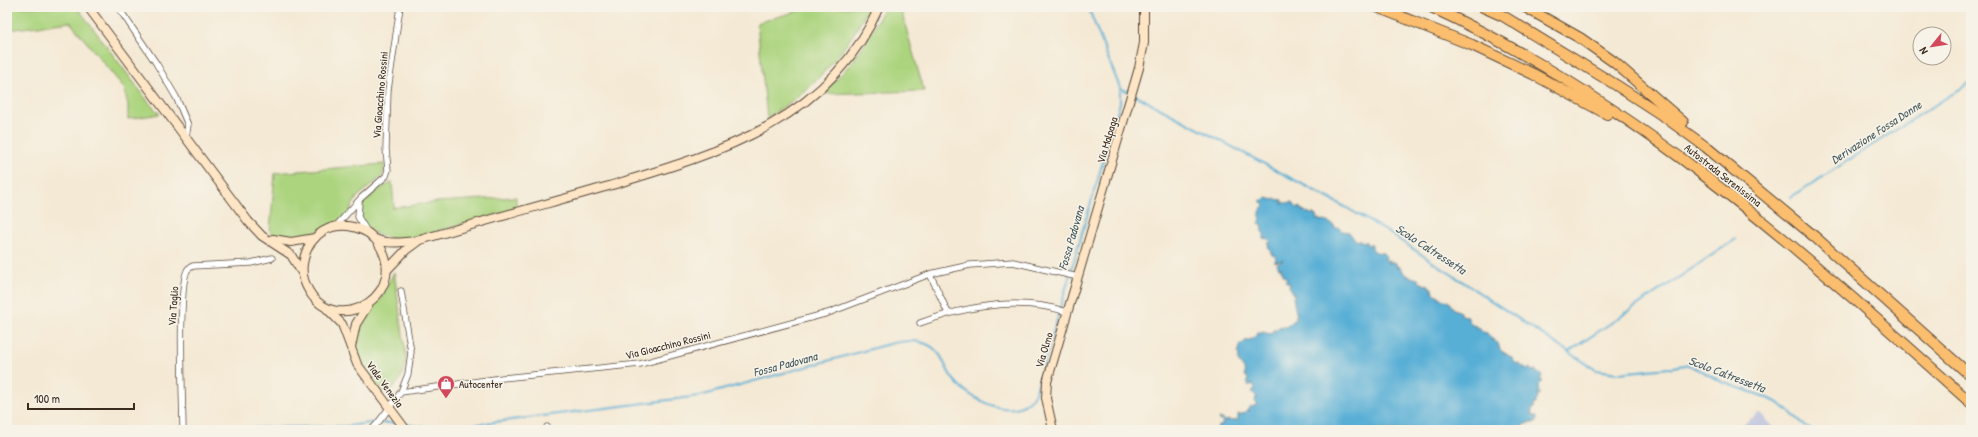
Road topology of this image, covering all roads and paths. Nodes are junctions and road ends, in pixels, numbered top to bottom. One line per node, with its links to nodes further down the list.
1 (88, 7): 10 (main road)
2 (118, 7): 10 (street)
3 (400, 7): 12 (street, Via Gioacchino Rossini)
4 (1144, 7): 23 (main road, Via Malpaga)
5 (1377, 7): 11 (highway)
6 (1431, 7): 11 (highway, Autostrada Serenissima)
7 (1484, 7): 16 (highway, Autostrada Serenissima)
8 (1525, 7): 16 (highway)
9 (878, 8): 18 (main road)
10 (186, 138): 14 (main road)
11 (1712, 181): 33 (highway, Autostrada Serenissima)
12 (361, 198): 13 (street, Via Gioacchino Rossini); 15 (street)
13 (336, 227): 15 (main road); 17 (main road)
14 (262, 236): 17 (main road); 21 (main road)
15 (372, 236): 18 (main road); 20 (main road)
16 (1815, 237): 31 (highway, Autostrada Serenissima)
17 (315, 238): 21 (main road)
18 (420, 240): 20 (main road)
19 (272, 258): 35 (street, Via Taglio)
20 (387, 270): 25 (main road)
21 (302, 274): 26 (main road)
22 (930, 274): 23 (street, Via Gioacchino Rossini); 28 (street); 32 (street, Via Gioacchino Rossini)
23 (1076, 277): 27 (main road, Via Olmo)
24 (401, 291): 32 (street)
25 (369, 303): 26 (main road); 30 (main road)
26 (324, 306): 30 (main road, Viale Venezia)
27 (1065, 312): 28 (street); 38 (main road, Via Olmo)
28 (948, 313): 29 (street)
29 (920, 323)
30 (351, 348): 34 (main road, Viale Venezia)
31 (1971, 376)
32 (401, 392): 34 (street)
33 (1971, 403)
34 (388, 406): 36 (street); 37 (main road, Viale Venezia)
35 (183, 430)
36 (356, 430)
37 (406, 430)
38 (1053, 430)

